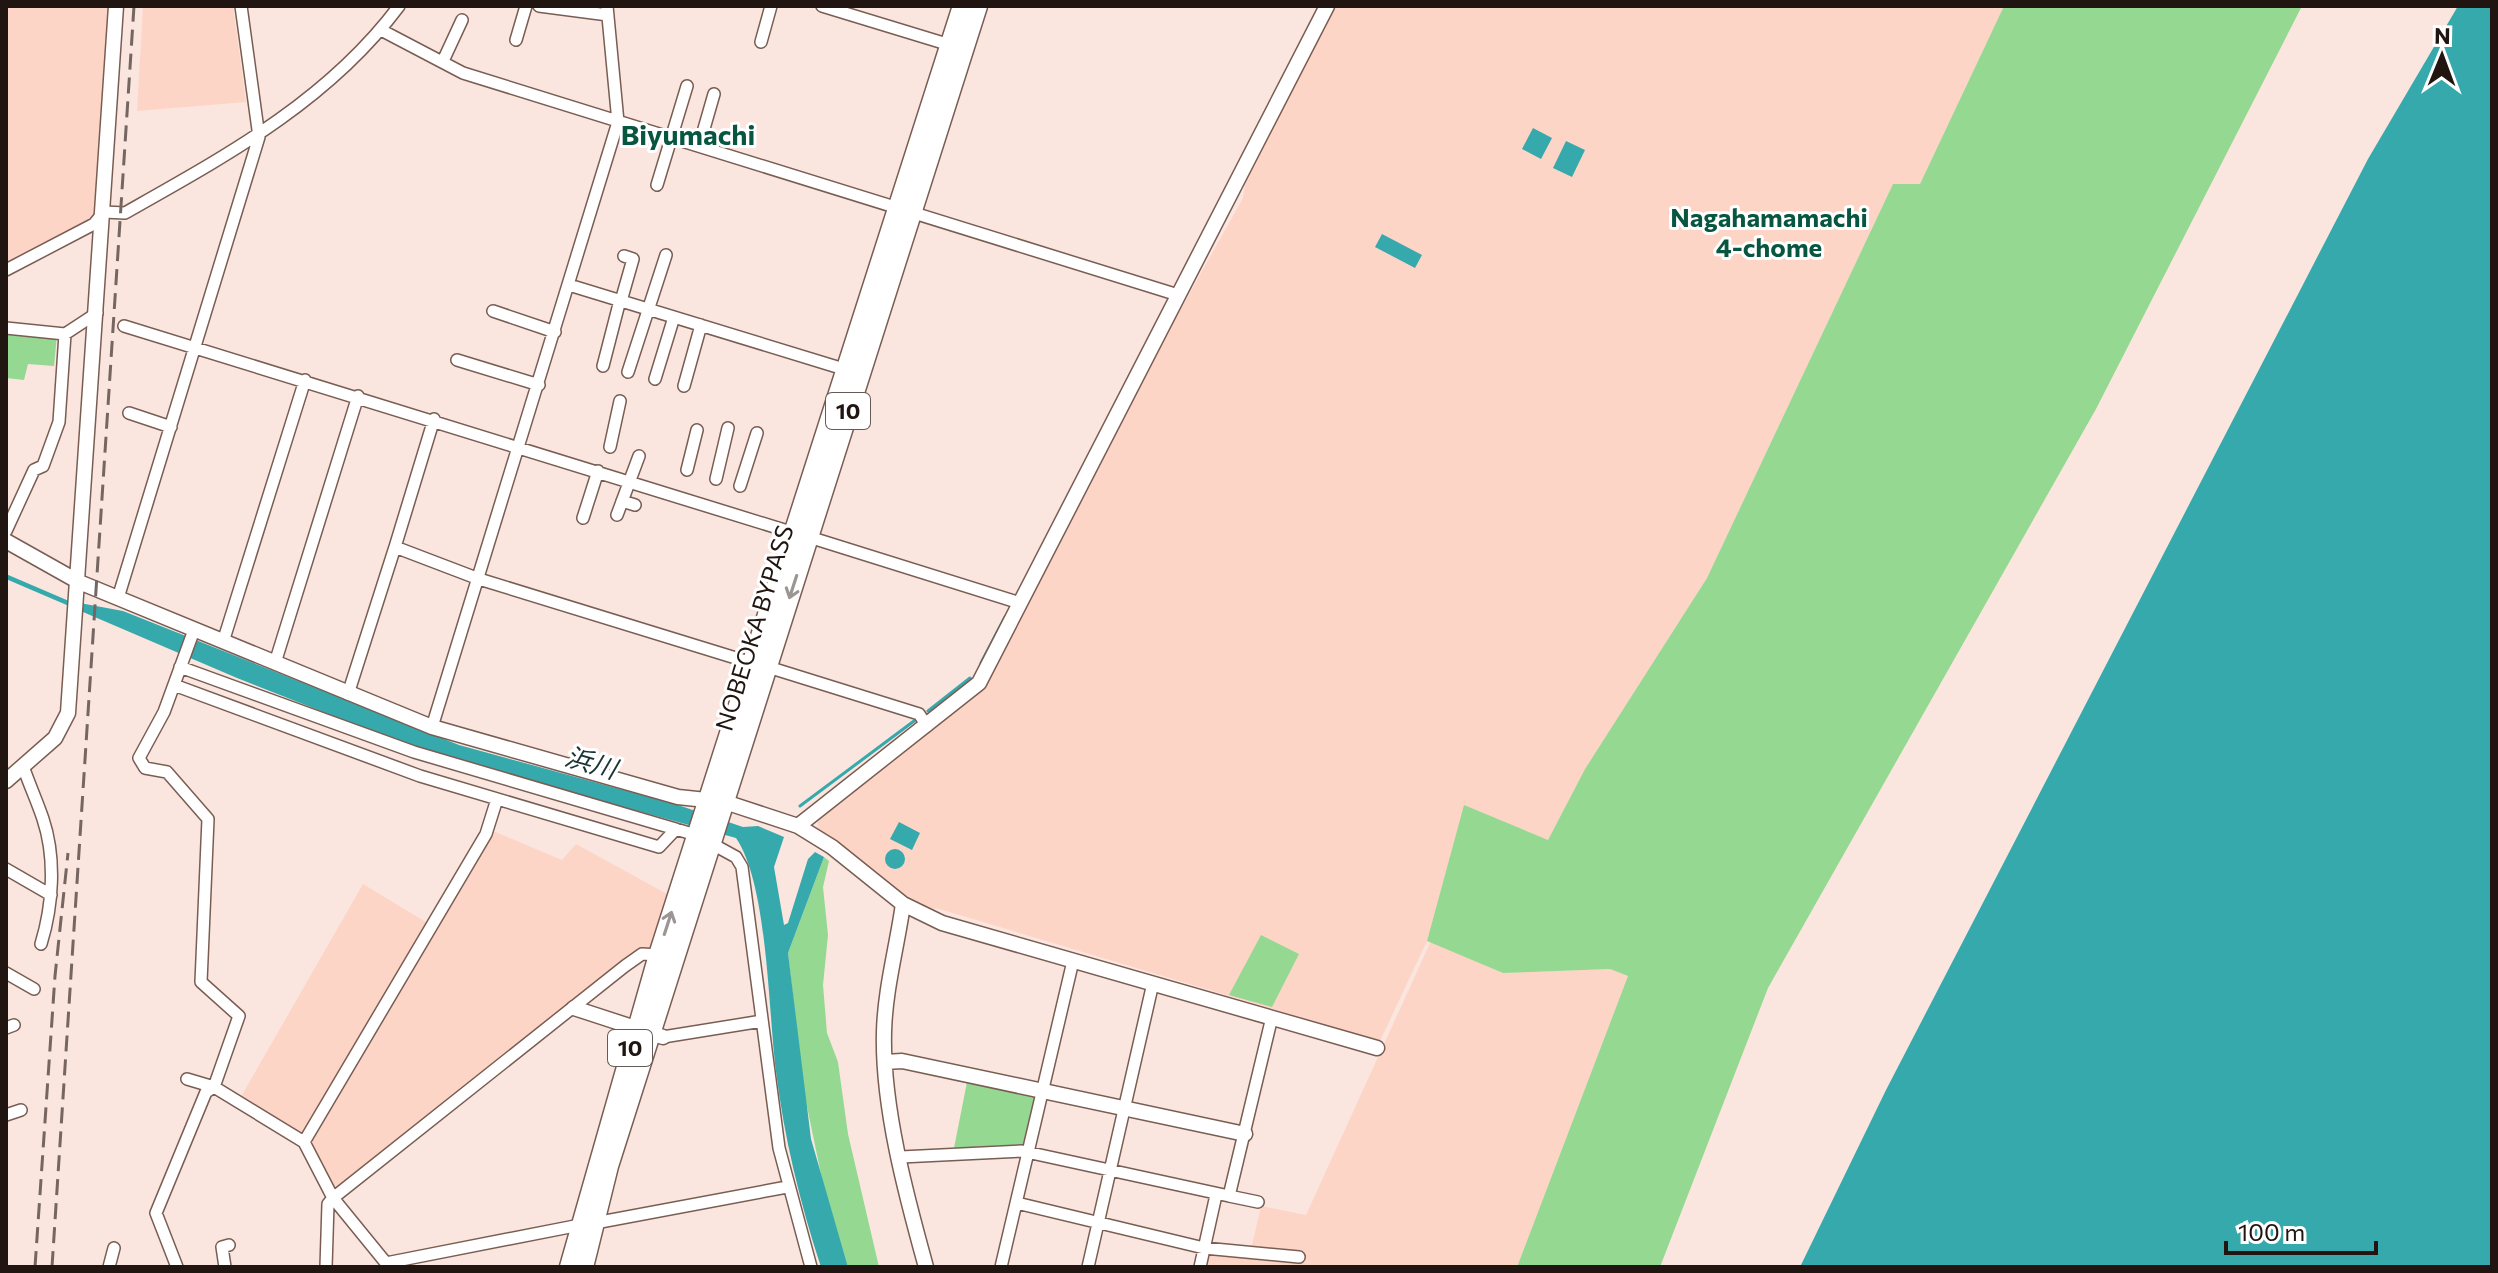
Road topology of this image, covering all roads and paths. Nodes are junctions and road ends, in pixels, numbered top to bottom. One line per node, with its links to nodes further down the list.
1 (116, 6): 26 (street)
2 (241, 6): 21 (street)
3 (399, 6): 13 (street)
4 (526, 6): 14 (street)
5 (539, 6): 11 (street)
6 (771, 6): 15 (street)
7 (822, 6): 16 (street)
8 (962, 6): 16 (highway, NOBEOKA BYPASS / 10)
9 (978, 6): 25 (highway, NOBEOKA BYPASS / 10)
10 (1327, 6): 31 (street)
11 (607, 11): 20 (street)
12 (462, 20): 17 (street)
13 (381, 30): 17 (street); 21 (street)
14 (516, 40)
15 (761, 42)
16 (950, 45): 25 (highway, NOBEOKA BYPASS / 10)
17 (443, 61): 20 (street)
18 (687, 86): 22 (street)
19 (714, 94): 23 (street)
20 (618, 122): 22 (street); 30 (street)
21 (259, 137): 26 (street); 42 (street)
22 (672, 138): 23 (street); 24 (street)
23 (699, 146): 25 (street)
24 (657, 185)
25 (905, 210): 31 (street); 45 (highway, NOBEOKA BYPASS / 10); 72 (highway, NOBEOKA BYPASS / 10)
26 (104, 212): 29 (street); 35 (street)
27 (666, 255): 33 (street)
28 (624, 256): 32 (street)
29 (6, 270)
30 (569, 285): 32 (street); 40 (street)
31 (1178, 295): 78 (street)
32 (620, 301): 33 (street); 44 (street)
33 (648, 309): 36 (street); 46 (street)
34 (493, 311): 40 (street)
35 (97, 313): 41 (street); 76 (street)
36 (674, 317): 37 (street); 47 (street)
37 (701, 325): 45 (street); 50 (street)
38 (124, 326): 42 (street)
39 (6, 328): 41 (street)
40 (555, 332): 49 (street)
41 (65, 334): 71 (street)
42 (196, 347): 48 (street); 55 (street)
43 (457, 360): 49 (street)
44 (603, 366)
45 (847, 370): 72 (highway, NOBEOKA BYPASS / 10)
46 (628, 372)
47 (655, 379)
48 (305, 380): 51 (street); 80 (street)
49 (539, 385): 59 (street)
50 (684, 386)
51 (358, 396): 54 (street); 81 (street)
52 (620, 401): 60 (street)
53 (129, 413): 55 (street)
54 (434, 419): 59 (street); 74 (street)
55 (171, 427): 77 (street)
56 (728, 428): 64 (street)
57 (697, 430): 62 (street)
58 (757, 433): 66 (street)
59 (520, 446): 63 (street); 75 (street)
60 (610, 447)
61 (639, 456): 65 (street)
62 (687, 470)
63 (598, 471): 65 (street); 70 (street)
64 (716, 479)
65 (629, 481): 67 (street); 72 (street)
66 (740, 486)
67 (622, 501): 68 (street); 69 (street)
68 (635, 505)
69 (617, 515)
70 (583, 518)
71 (6, 531)
72 (801, 535): 78 (street); 83 (highway, NOBEOKA BYPASS / 10)
73 (6, 541): 76 (street)
74 (395, 547): 75 (street); 85 (street)
75 (479, 579): 83 (street); 87 (street)
76 (78, 587): 77 (street); 88 (street)
77 (118, 598): 79 (street)
78 (1020, 603): 86 (street)
79 (193, 633): 80 (street); 82 (street)
80 (223, 642): 81 (street)
81 (275, 663): 85 (street)
82 (182, 664): 84 (street); 93 (street)
83 (760, 665): 86 (street); 91 (highway, NOBEOKA BYPASS / 10)
84 (174, 685): 90 (street); 111 (street)
85 (348, 694): 87 (street)
86 (927, 726): 92 (street)
87 (432, 727): 91 (street)
88 (23, 766): 89 (street); 96 (street)
89 (6, 781)
90 (497, 799): 93 (street); 117 (street)
91 (714, 808): 92 (street); 94 (highway, NOBEOKA BYPASS / 10)
92 (798, 826): 97 (street)
93 (676, 829): 94 (street)
94 (705, 836): 99 (highway, NOBEOKA BYPASS / 10, one-way to 94); 106 (street); 107 (highway, NOBEOKA BYPASS / 10)
95 (6, 869): 96 (street)
96 (51, 895): 98 (street)
97 (903, 904): 100 (street); 109 (street)
98 (41, 944)
99 (658, 955): 104 (street); 107 (highway, NOBEOKA BYPASS / 10)
100 (1073, 961): 102 (street); 112 (street)
101 (6, 973): 103 (street)
102 (1153, 983): 105 (street); 113 (street)
103 (34, 989)
104 (574, 1008): 107 (street); 124 (street)
105 (1272, 1017): 108 (street); 116 (street)
106 (762, 1021): 107 (street); 121 (street)
107 (650, 1033): 128 (highway, NOBEOKA BYPASS / 10)
108 (1377, 1048)
109 (885, 1062): 112 (street); 119 (street)
110 (187, 1079): 111 (street)
111 (214, 1087): 117 (street); 134 (street)
112 (1043, 1090): 113 (street); 118 (street)
113 (1126, 1107): 116 (street); 120 (street)
114 (21, 1110): 115 (street)
115 (6, 1115)
116 (1245, 1134): 123 (street)
117 (304, 1142): 124 (street)
118 (1029, 1153): 119 (street); 120 (street); 126 (street)
119 (901, 1157): 140 (street)
120 (1111, 1172): 122 (street); 127 (street)
121 (787, 1187): 128 (street); 139 (street)
122 (1216, 1195): 123 (street); 131 (street)
123 (1229, 1196): 125 (street)
124 (333, 1198): 128 (street); 136 (street)
125 (1258, 1202)
126 (1017, 1203): 127 (street); 141 (street)
127 (1098, 1223): 131 (street); 142 (street)
128 (588, 1224): 137 (highway, NOBEOKA BYPASS / 10); 138 (highway, NOBEOKA BYPASS / 10)
129 (229, 1245): 135 (street)
130 (114, 1248): 133 (street)
131 (1204, 1248): 132 (street); 143 (street)
132 (1299, 1257)
133 (109, 1267)
134 (177, 1267)
135 (225, 1267)
136 (326, 1267)
137 (569, 1267)
138 (584, 1267)
139 (811, 1267)
140 (926, 1267)
141 (1001, 1267)
142 (1088, 1267)
143 (1200, 1267)

